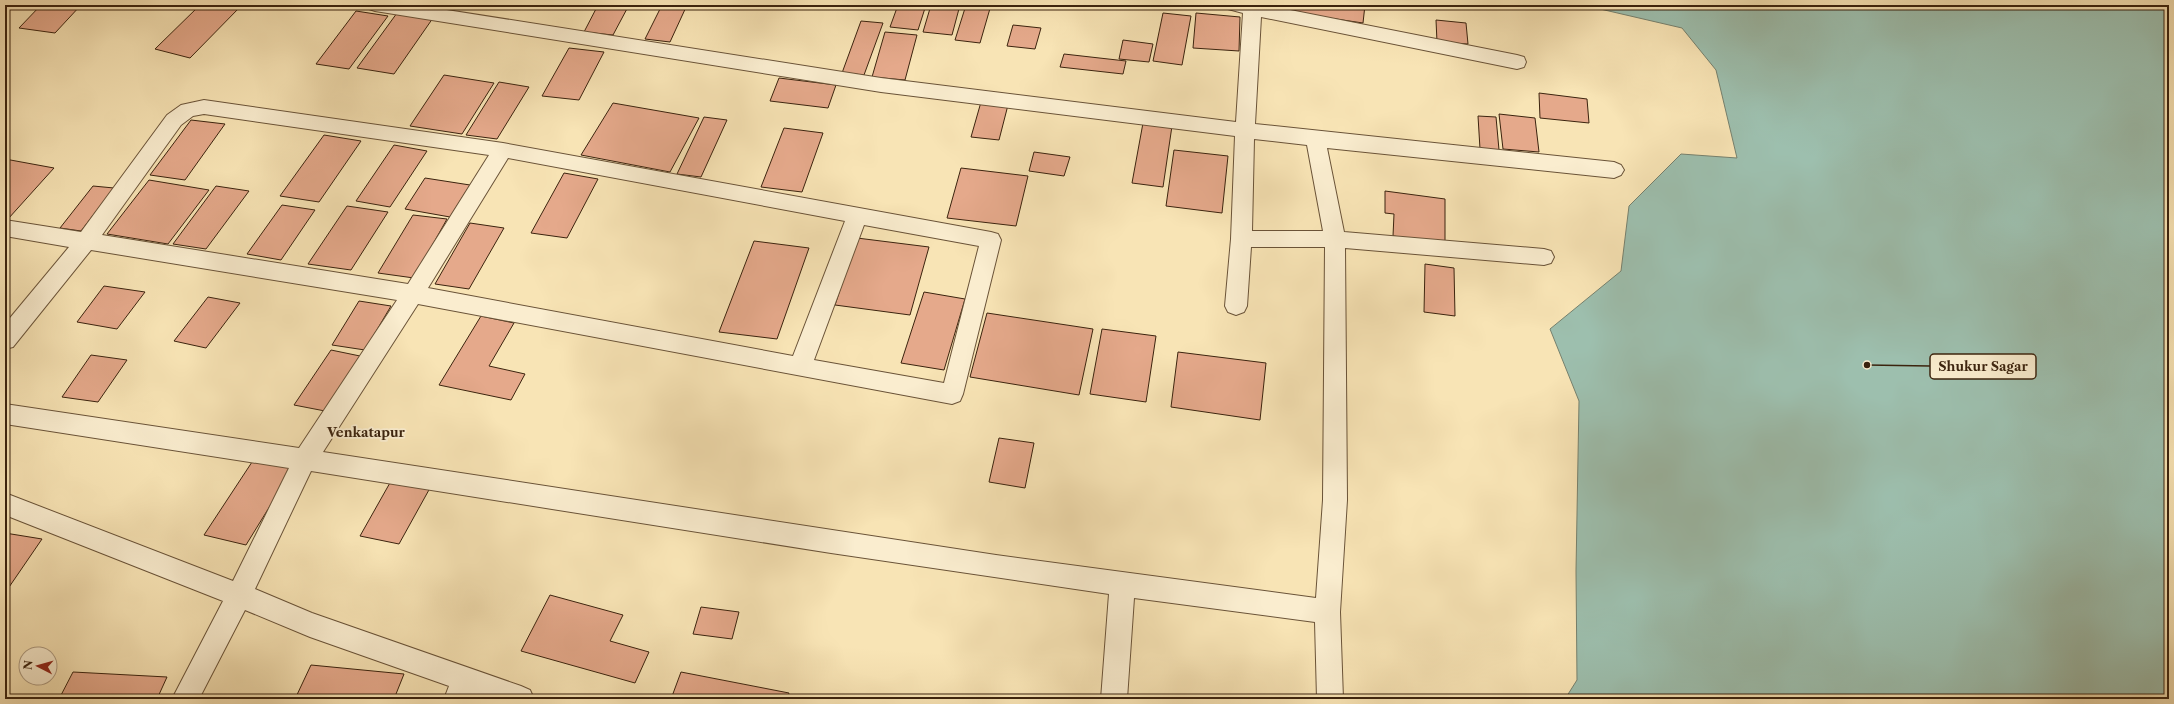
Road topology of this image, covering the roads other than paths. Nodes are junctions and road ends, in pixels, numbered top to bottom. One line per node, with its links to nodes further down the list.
1 (375, 5): 5 (street)
2 (1234, 5): 3 (street)
3 (1253, 6): 4 (street); 5 (street)
4 (1517, 62)
5 (1245, 129): 6 (street); 11 (street)
6 (1316, 139): 8 (street); 12 (street)
7 (503, 150): 9 (street); 13 (street); 15 (street)
8 (1614, 170)
9 (857, 216): 18 (street); 18 (street)
10 (5, 228): 13 (street)
11 (1241, 239): 12 (street); 16 (street)
12 (1335, 239): 14 (street); 24 (street)
13 (86, 242): 15 (street); 17 (street)
14 (1544, 257)
15 (413, 294): 18 (street); 20 (street)
16 (1236, 306)
17 (5, 340)
18 (800, 367)
19 (5, 414): 20 (street)
20 (306, 458): 22 (street); 23 (street)
21 (5, 504): 23 (street)
22 (1122, 586): 24 (street); 28 (street)
23 (239, 595): 25 (street); 26 (street)
24 (1327, 612): 29 (street)
25 (461, 688): 27 (street)
26 (185, 699)
27 (521, 699)
28 (1114, 699)
29 (1330, 699)

